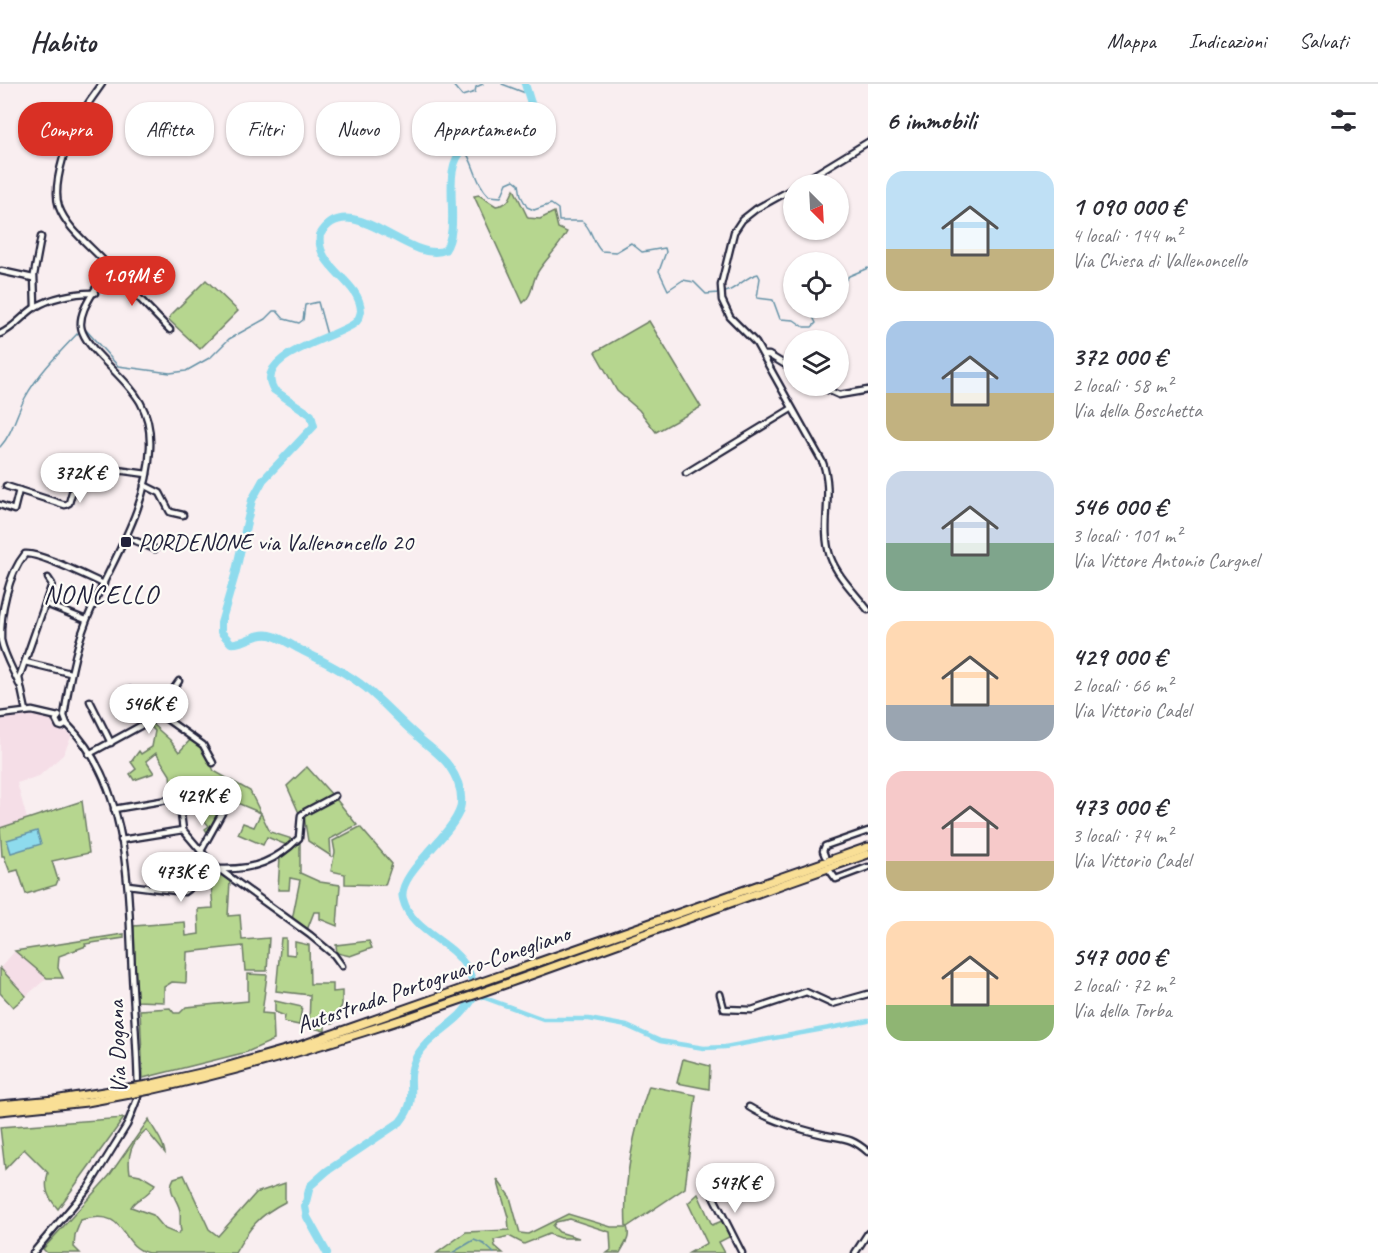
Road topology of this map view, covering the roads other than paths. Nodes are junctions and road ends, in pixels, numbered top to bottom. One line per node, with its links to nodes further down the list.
1 (102, 84): 6 (street)
2 (868, 142): 3 (street)
3 (815, 174)
4 (783, 194): 13 (street)
5 (41, 237): 8 (street)
6 (105, 267): 9 (street); 11 (street)
7 (1, 271): 8 (street)
8 (33, 278): 10 (street)
9 (95, 293): 10 (street); 19 (street)
10 (35, 307): 12 (street)
11 (170, 330)
12 (0, 334)
13 (763, 355): 14 (street); 17 (street)
14 (783, 363)
15 (868, 390): 16 (street)
16 (849, 393)
17 (791, 409): 18 (street); 30 (street)
18 (686, 473)
19 (147, 474): 20 (street); 22 (street)
20 (144, 485): 24 (street); 25 (street)
21 (6, 486): 22 (street)
22 (19, 490): 23 (street)
23 (0, 505)
24 (183, 515)
25 (126, 537): 26 (street); 28 (street)
26 (155, 549)
27 (48, 579): 29 (street)
28 (104, 584): 31 (street); 35 (street)
29 (46, 604): 31 (street); 32 (street)
30 (868, 610)
31 (86, 620): 33 (street)
32 (25, 662): 33 (street); 35 (street)
33 (70, 673): 41 (street)
34 (179, 681): 39 (street)
35 (19, 684): 38 (street)
36 (130, 690): 43 (street)
37 (90, 701): 45 (street)
38 (26, 711): 40 (street); 42 (street)
39 (158, 713): 43 (street); 47 (street)
40 (0, 716)
41 (64, 716): 42 (street); 44 (street, Via Dogana)
42 (58, 717): 44 (street, Via Dogana)
43 (147, 723): 45 (street)
44 (67, 724): 46 (street, Via Dogana)
45 (111, 743): 46 (street)
46 (89, 754): 51 (street, Via Dogana)
47 (213, 763)
48 (178, 790): 53 (street)
49 (335, 796): 62 (street)
50 (167, 800): 51 (street)
51 (114, 809): 55 (street, Via Dogana)
52 (222, 813): 57 (street)
53 (183, 830): 55 (street); 57 (street)
54 (868, 831): 59 (street)
55 (121, 840): 64 (street, Via Dogana)
56 (868, 847): 65 (highway, Autostrada Portogruaro-Conegliano)
57 (201, 851): 60 (street)
58 (868, 854): 65 (highway, Autostrada Portogruaro-Conegliano)
59 (825, 856)
60 (212, 864): 62 (street); 64 (street)
61 (868, 867): 63 (street)
62 (221, 869): 66 (street)
63 (830, 871)
64 (128, 885): 78 (street, Via Dogana)
65 (699, 910): 69 (highway, Autostrada Portogruaro-Conegliano, bridge)
66 (342, 966)
67 (720, 994): 68 (street)
68 (868, 994)
69 (130, 1091): 70 (highway, Autostrada Portogruaro-Conegliano); 72 (highway, Autostrada Portogruaro-Conegliano)
70 (0, 1103)
71 (749, 1107): 73 (street)
72 (0, 1112)
73 (787, 1124): 74 (street); 75 (street)
74 (784, 1131)
75 (868, 1152)
76 (708, 1179): 79 (street)
77 (868, 1233): 80 (street)
78 (33, 1253)
79 (742, 1253)
80 (855, 1253)

